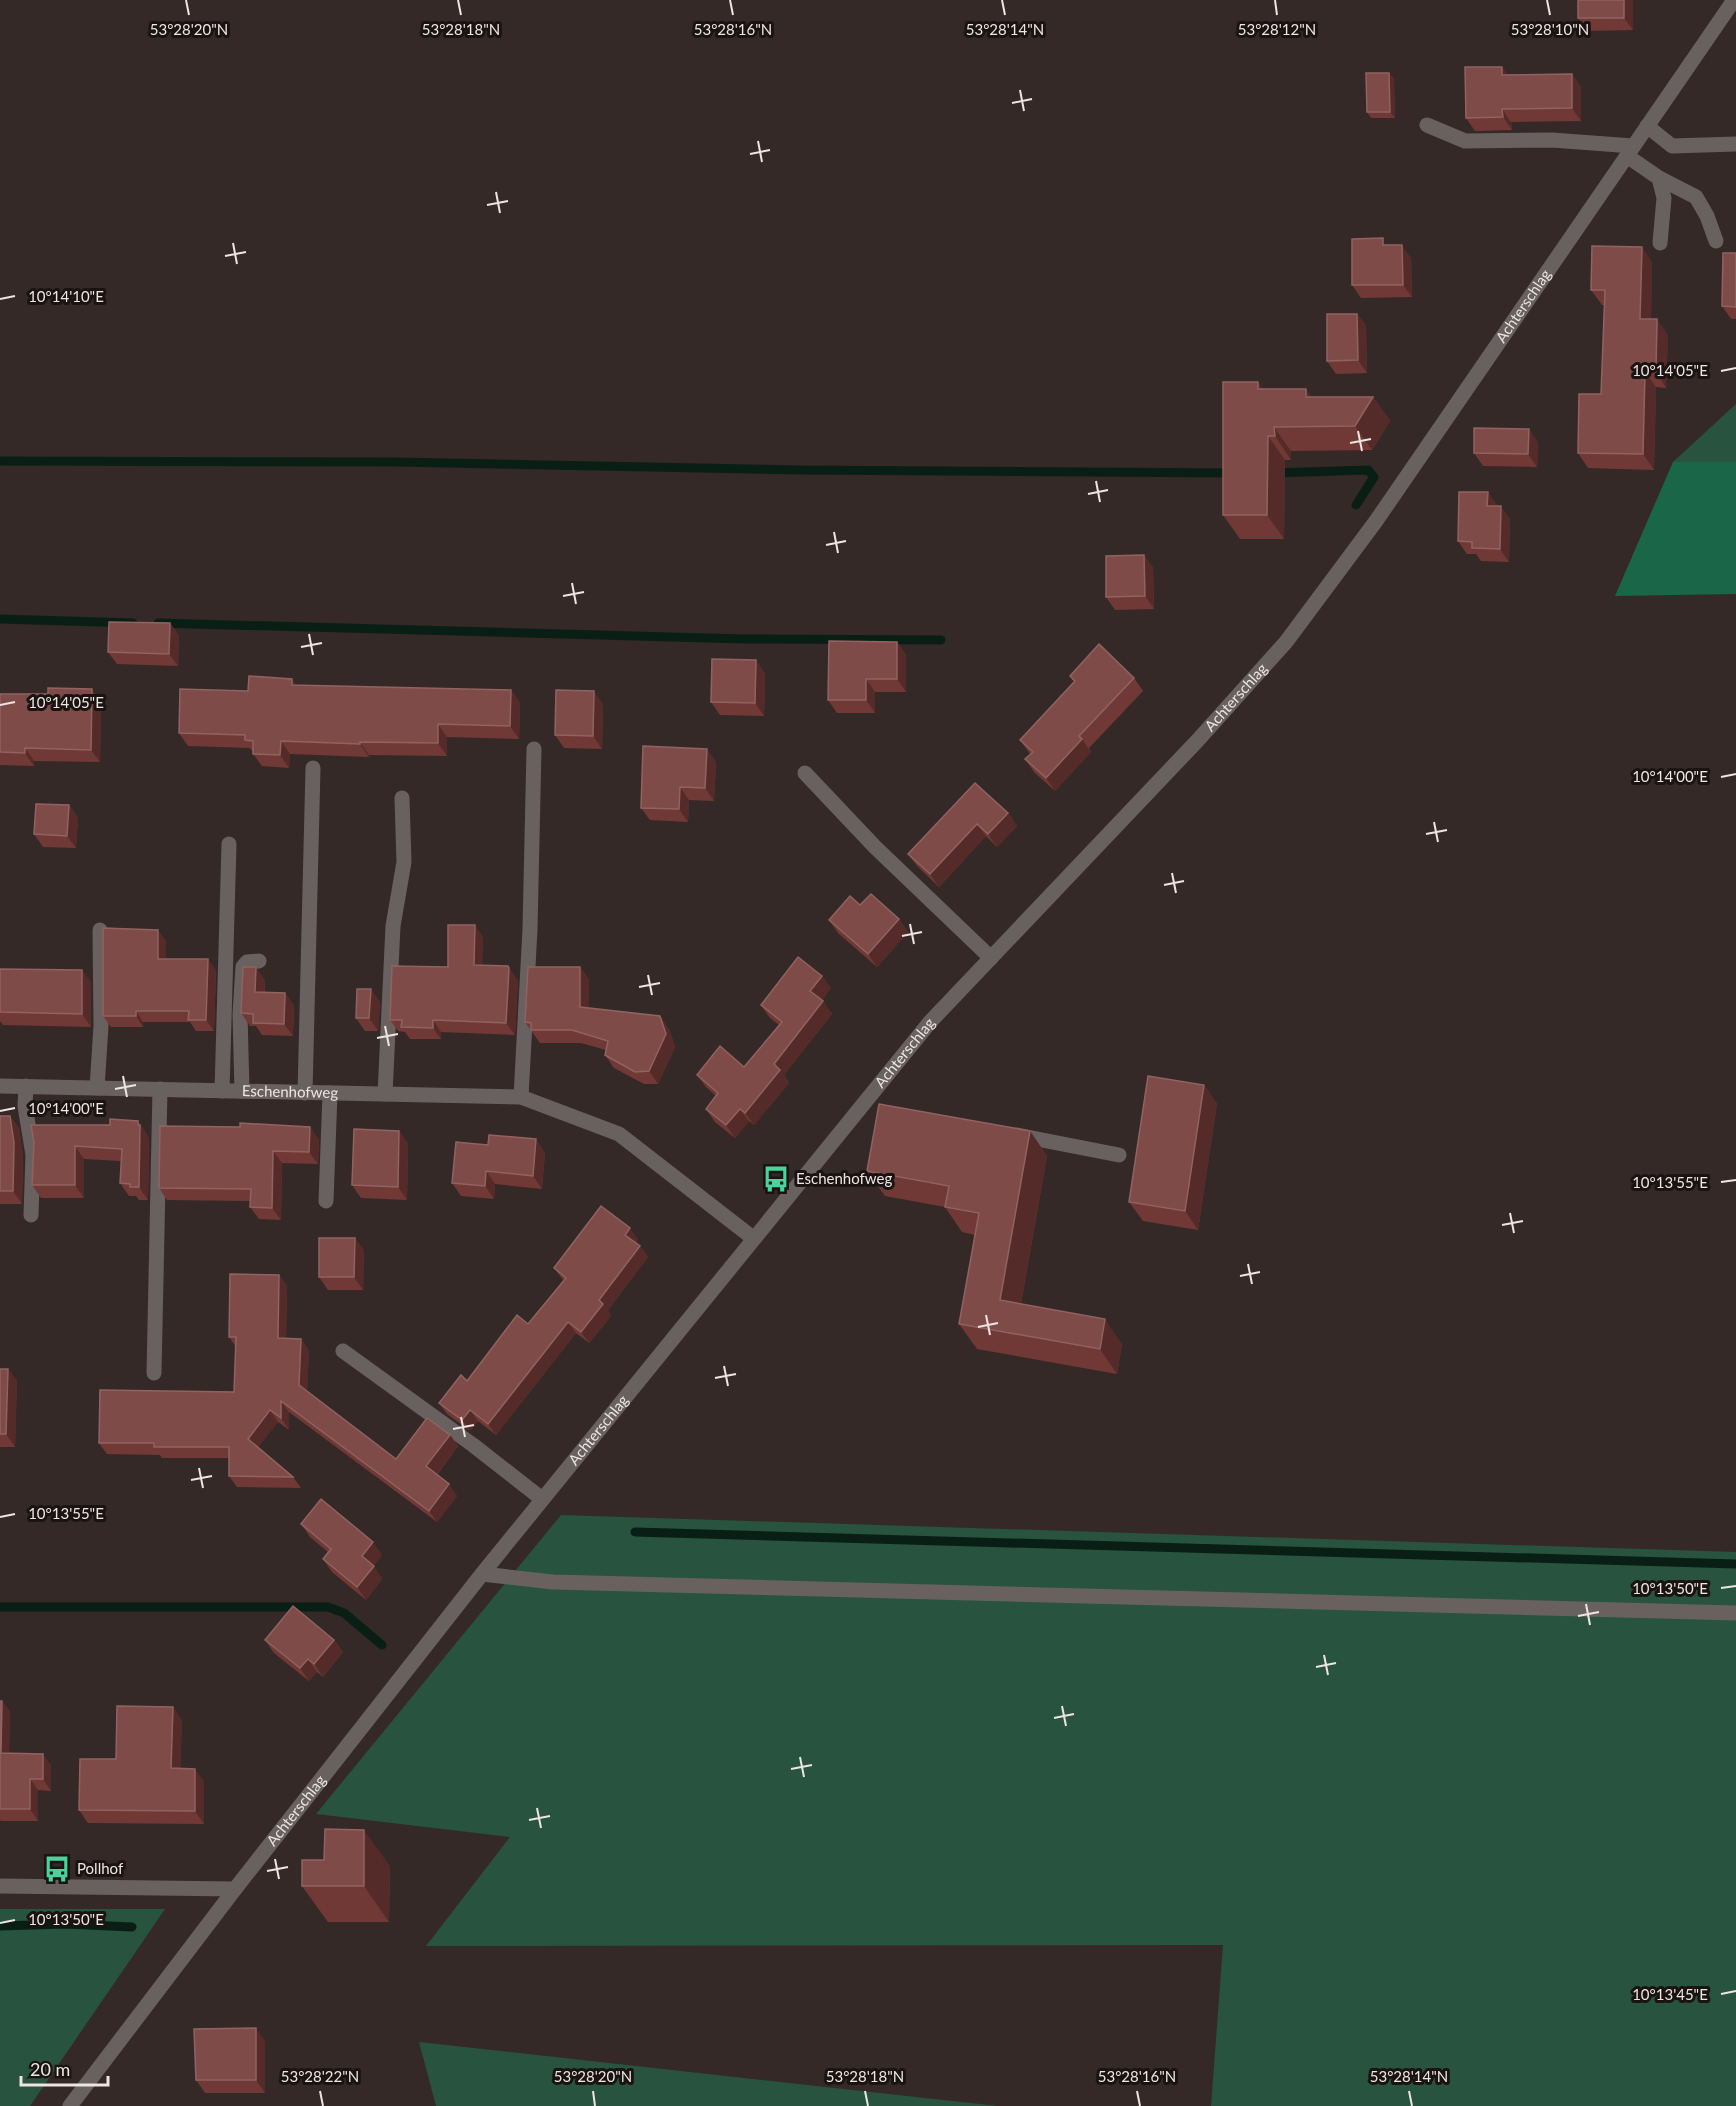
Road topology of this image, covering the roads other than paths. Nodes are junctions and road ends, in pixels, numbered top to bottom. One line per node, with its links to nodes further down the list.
1 (1734, 0): 3 (street, Achterschlag)
2 (1427, 124): 5 (street)
3 (1647, 126): 4 (street); 5 (street, Achterschlag)
4 (1736, 144)
5 (1630, 151): 6 (street); 15 (street, Achterschlag)
6 (1659, 178): 7 (street); 8 (street)
7 (1716, 241)
8 (1660, 243)
9 (534, 749): 26 (street)
10 (313, 768): 23 (street)
11 (805, 773): 15 (street)
12 (402, 798): 25 (street)
13 (229, 844): 21 (street)
14 (100, 930): 19 (street)
15 (991, 958): 31 (street, Achterschlag)
16 (259, 961): 22 (street)
17 (0, 1086): 18 (street, Eschenhofweg)
18 (26, 1086): 19 (street, Eschenhofweg); 30 (street)
19 (97, 1088): 20 (street, Eschenhofweg)
20 (160, 1089): 21 (street, Eschenhofweg); 33 (street)
21 (222, 1091): 22 (street, Eschenhofweg)
22 (242, 1091): 23 (street, Eschenhofweg)
23 (305, 1093): 24 (street, Eschenhofweg)
24 (330, 1093): 25 (street, Eschenhofweg); 29 (street)
25 (385, 1094): 26 (street, Eschenhofweg)
26 (521, 1097): 31 (street, Eschenhofweg)
27 (1002, 1132): 28 (street)
28 (1119, 1155)
29 (326, 1201)
30 (31, 1215)
31 (753, 1239): 34 (street, Achterschlag)
32 (344, 1351): 34 (street)
33 (154, 1373)
34 (542, 1499): 35 (street, Achterschlag)
35 (482, 1574): 36 (street); 38 (street, Achterschlag)
36 (1736, 1613)
37 (0, 1886): 38 (street)
38 (235, 1888): 39 (street, Achterschlag)
39 (70, 2106)

